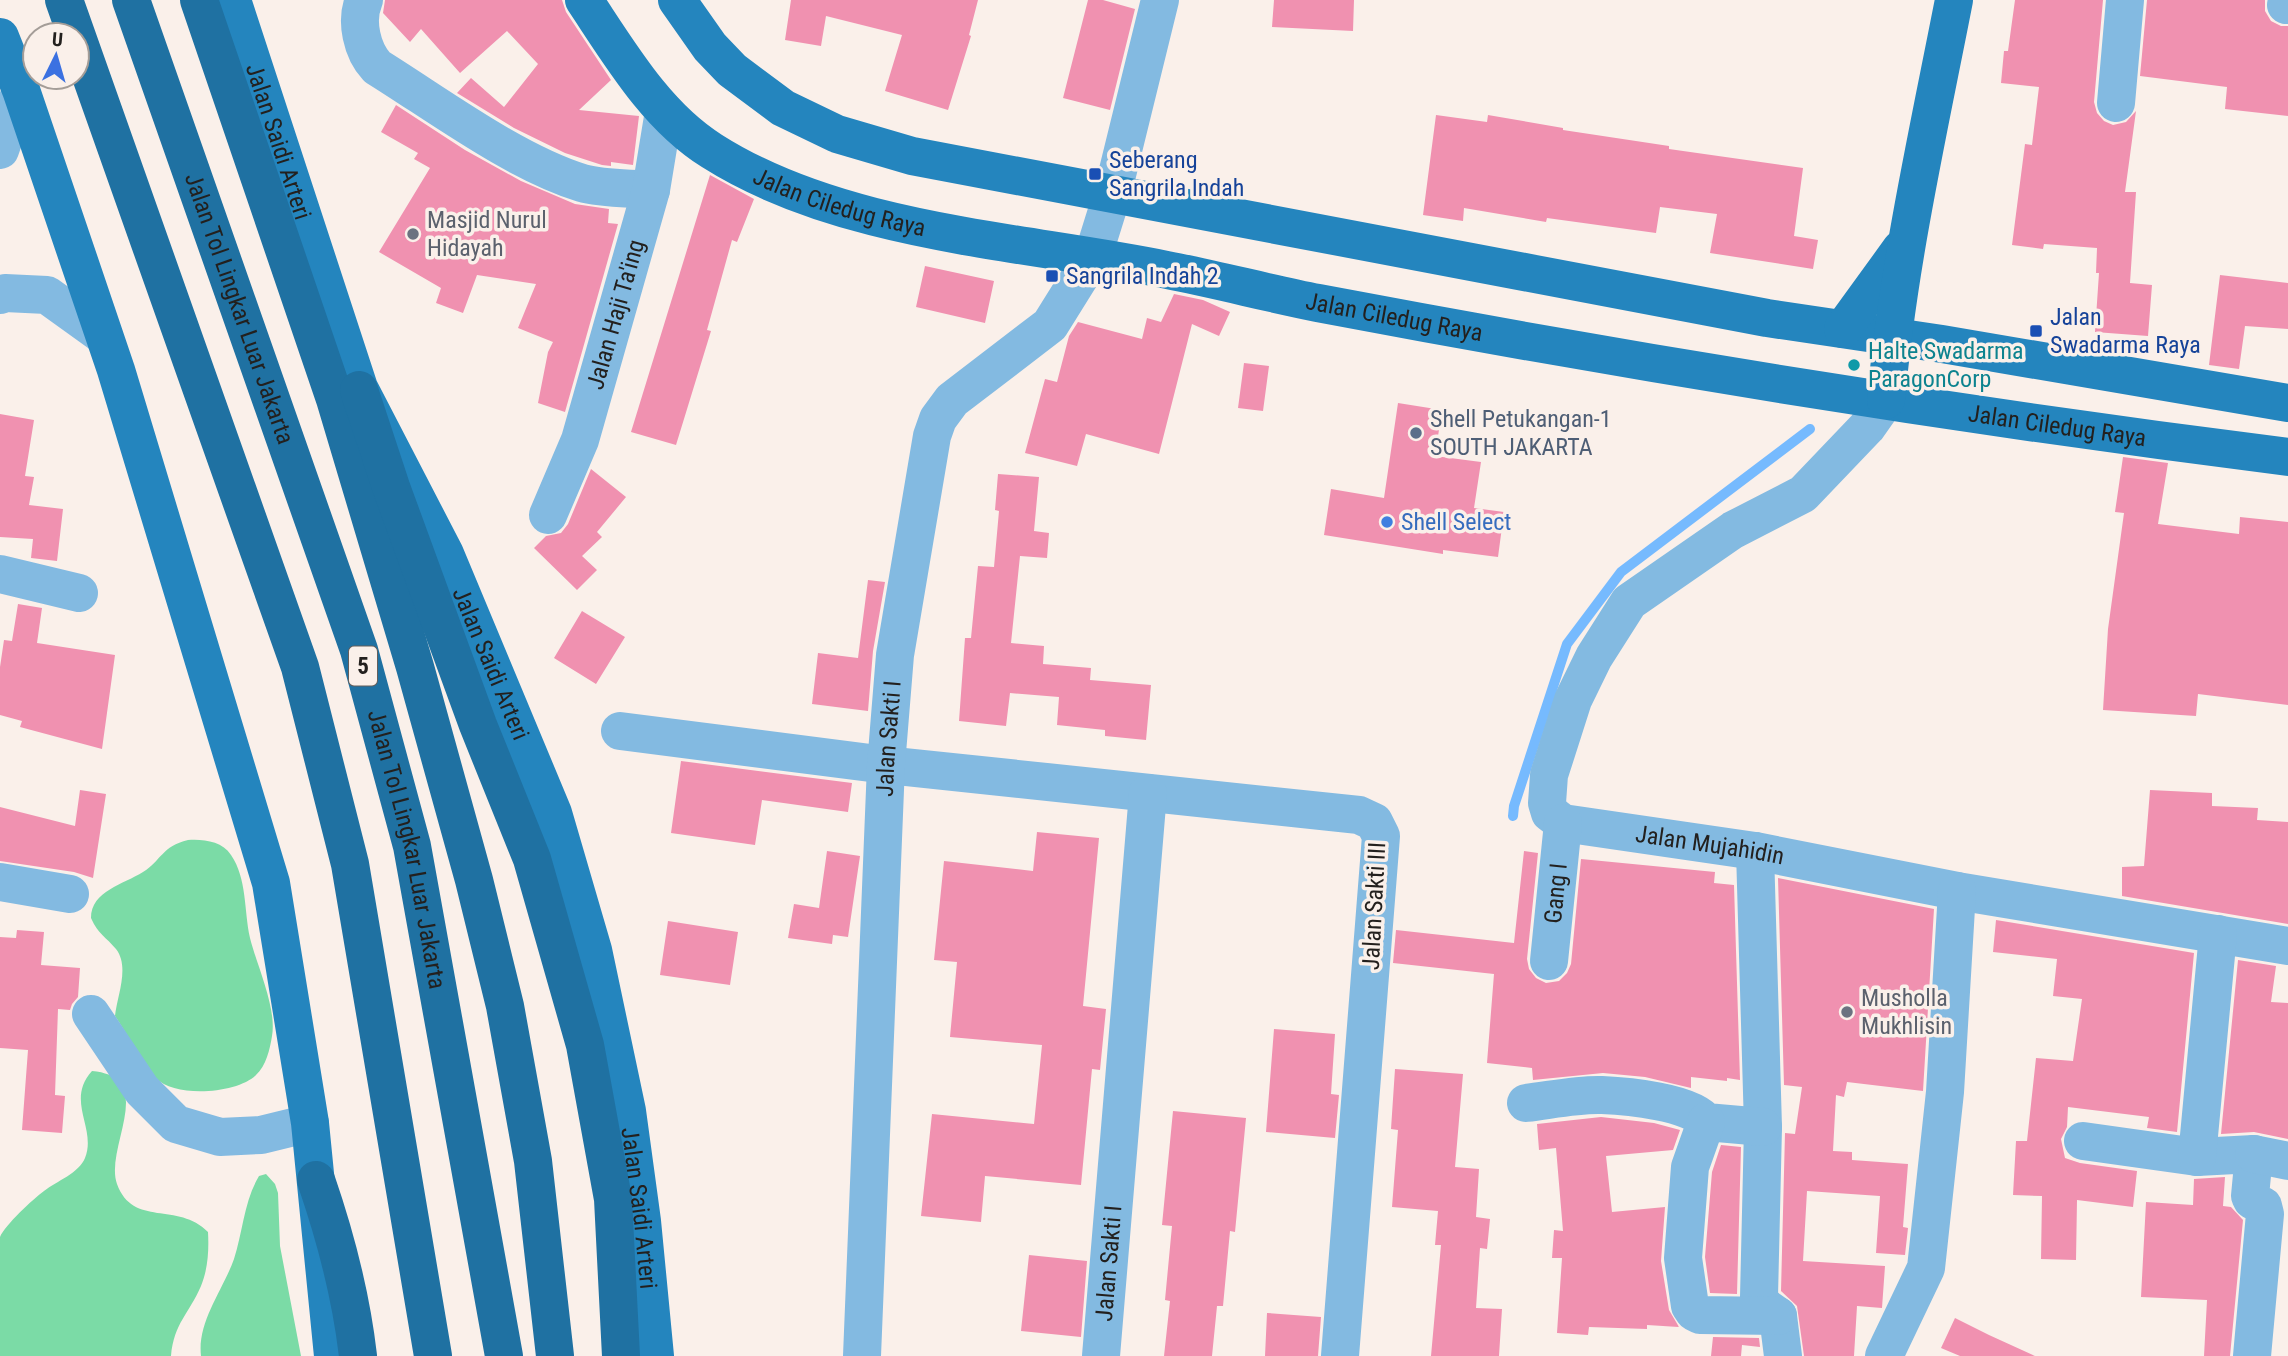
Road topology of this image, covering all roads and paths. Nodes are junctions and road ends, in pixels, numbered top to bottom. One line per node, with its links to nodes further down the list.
1 (131, 0): 60 (highway, Jalan Tol Lingkar Luar Jakarta / 5)
2 (200, 0): 61 (highway)
3 (232, 0): 27 (main road, Jalan Saidi Arteri)
4 (584, 0): 16 (main road, Jalan Ciledug Raya)
5 (677, 0): 19 (main road)
6 (1160, 0): 19 (street, Jalan Sakti I)
7 (1954, 0): 21 (main road)
8 (2124, 0): 15 (street)
9 (67, 6): 59 (highway)
10 (362, 13): 12 (street); 18 (street)
11 (0, 37): 13 (main road)
12 (406, 56)
13 (21, 90): 17 (street)
14 (21, 91): 25 (main road)
15 (2116, 103)
16 (664, 111): 18 (street, Jalan Haji Ta'ing); 20 (main road, Jalan Ciledug Raya)
17 (0, 150)
18 (651, 190): 33 (street, Jalan Haji Ta'ing)
19 (1112, 195): 20 (street, Jalan Sakti I); 23 (main road)
20 (1093, 256): 29 (main road, Jalan Ciledug Raya); 37 (street, Jalan Sakti I)
21 (1904, 259): 23 (main road); 24 (main road); 26 (main road)
22 (0, 295): 25 (street)
23 (1826, 326): 24 (main road)
24 (1892, 336): 26 (main road); 29 (main road)
25 (104, 337): 50 (main road)
26 (1942, 344): 28 (main road)
27 (359, 388): 62 (highway); 63 (main road, Jalan Saidi Arteri)
28 (2209, 389): 30 (main road); 31 (main road)
29 (1869, 398): 31 (main road, Jalan Ciledug Raya); 39 (street)
30 (2288, 403)
31 (2202, 446): 32 (main road, Jalan Ciledug Raya)
32 (2288, 457)
33 (548, 515)
34 (0, 574): 35 (street)
35 (79, 593)
36 (620, 731): 37 (street, Jalan Sakti III)
37 (886, 765): 38 (street, Jalan Sakti III); 64 (street, Jalan Sakti I)
38 (1148, 793): 65 (street, Jalan Sakti I); 66 (street, Jalan Sakti III)
39 (1563, 823): 40 (street, Jalan Mujahidin); 46 (street, Gang I)
40 (1755, 851): 42 (street, Jalan Mujahidin); 51 (street)
41 (0, 882): 43 (street)
42 (1957, 891): 44 (street, Jalan Mujahidin); 68 (street)
43 (70, 894)
44 (2218, 934): 45 (street, Jalan Mujahidin); 53 (street)
45 (2288, 946)
46 (1549, 961)
47 (91, 1014): 50 (street)
48 (1526, 1103): 49 (street)
49 (1706, 1122): 51 (street); 56 (street)
50 (310, 1123): 55 (main road)
51 (1763, 1127): 56 (street)
52 (2083, 1141): 53 (street)
53 (2197, 1157): 54 (street)
54 (2271, 1157): 69 (street)
55 (316, 1180): 57 (main road); 58 (highway)
56 (1778, 1316): 67 (street)
57 (333, 1356)
58 (358, 1356)
59 (433, 1356)
60 (504, 1356)
61 (555, 1356)
62 (621, 1356)
63 (655, 1356)
64 (862, 1356)
65 (1101, 1356)
66 (1340, 1356)
67 (1783, 1356)
68 (1884, 1356)
69 (2252, 1356)

